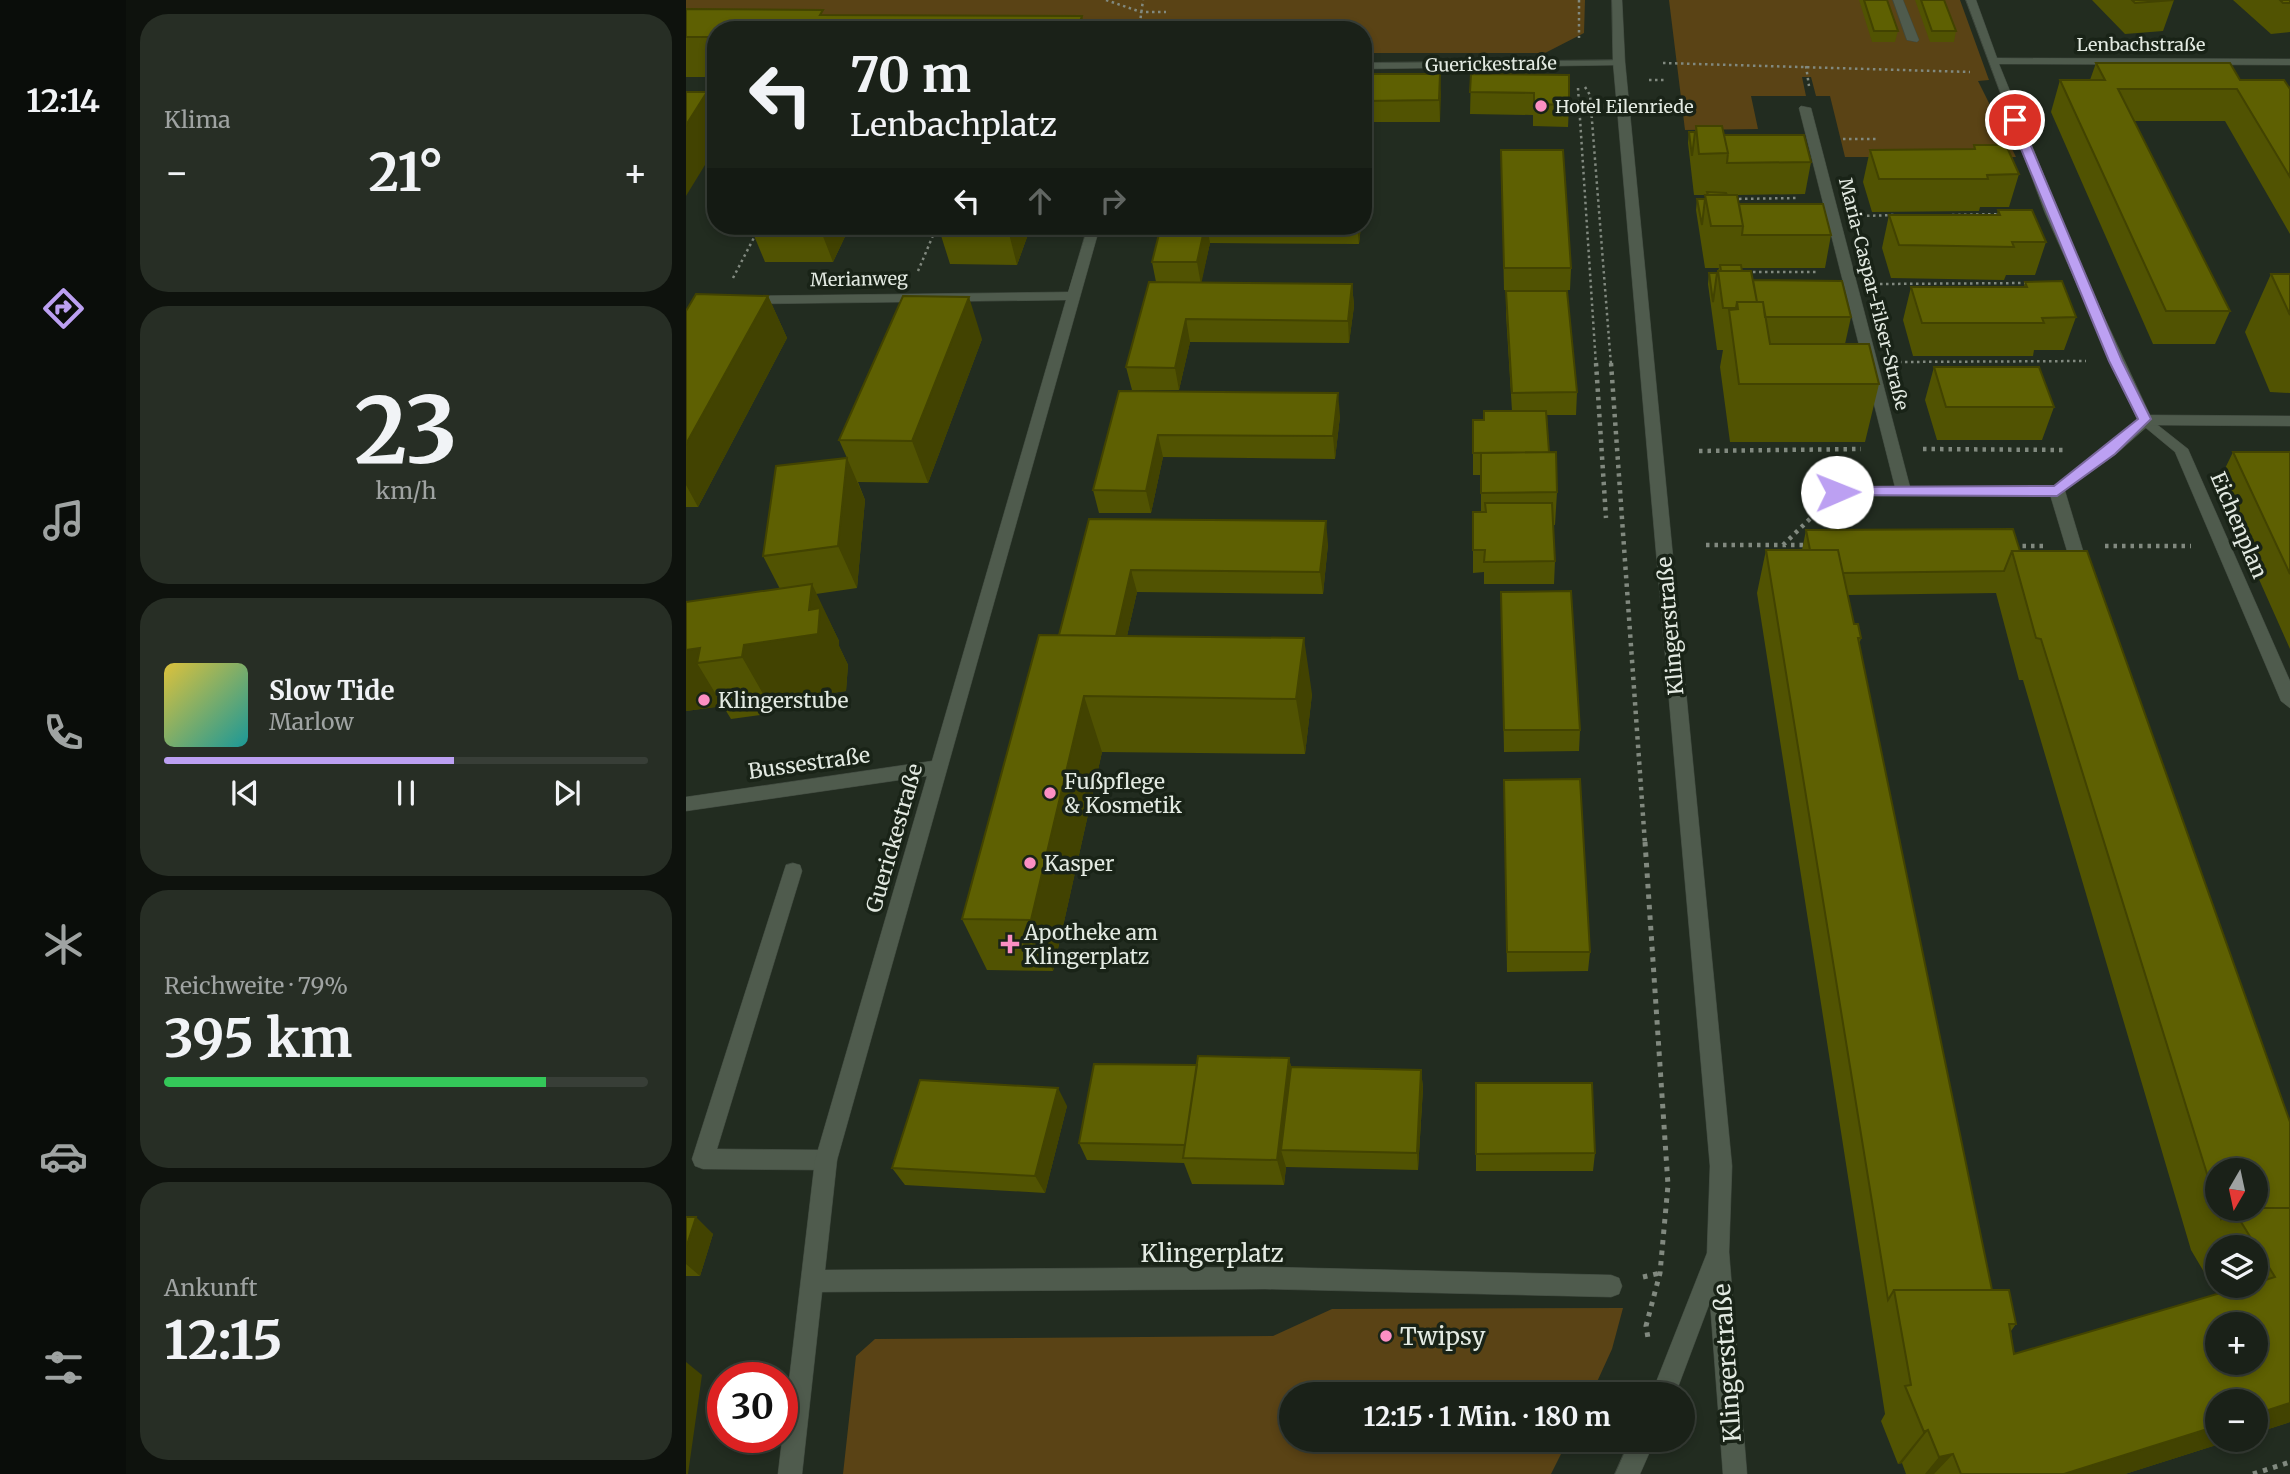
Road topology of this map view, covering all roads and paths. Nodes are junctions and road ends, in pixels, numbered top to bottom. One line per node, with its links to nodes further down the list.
1 (1107, 0): 7 (path)
2 (1143, 0): 7 (path)
3 (1579, 0): 11 (path)
4 (1616, 0): 13 (street, Klingerstraße)
5 (1898, 0): 10 (street)
6 (1971, 0): 12 (street)
7 (1141, 12): 8 (path); 9 (path)
8 (1166, 12)
9 (1140, 21)
10 (1913, 40)
11 (1579, 50)
12 (1992, 61): 14 (street, Lenbachstraße); 23 (street)
13 (1619, 62): 16 (street, Guerickestraße); 60 (street, Klingerstraße)
14 (2290, 62)
15 (1664, 64): 17 (path)
16 (1372, 66)
17 (1975, 73)
18 (1805, 108): 21 (street, Maria-Caspar-Filser-Straße)
19 (1840, 139): 20 (path)
20 (1877, 139)
21 (1830, 198): 22 (path); 26 (street, Maria-Caspar-Filser-Straße)
22 (1724, 199)
23 (2052, 214): 25 (path); 32 (street)
24 (1903, 215): 26 (path)
25 (1944, 215)
26 (1835, 216): 31 (street, Maria-Caspar-Filser-Straße)
27 (755, 235): 35 (path)
28 (933, 235): 34 (path)
29 (1091, 235): 33 (street, Guerickestraße)
30 (1739, 272): 31 (path)
31 (1850, 278): 32 (path); 37 (street, Maria-Caspar-Filser-Straße)
32 (2082, 282): 36 (street)
33 (1074, 296): 34 (street, Merianweg); 56 (street, Guerickestraße)
34 (906, 298): 35 (street, Merianweg)
35 (721, 300)
36 (2115, 361): 37 (path); 38 (street)
37 (1871, 362): 40 (street, Maria-Caspar-Filser-Straße)
38 (2145, 419): 39 (street); 41 (street); 53 (street, Eichenplan)
39 (2290, 421)
40 (1893, 449): 41 (path); 42 (path); 43 (street, Maria-Caspar-Filser-Straße)
41 (2111, 450): 44 (street)
42 (1699, 451)
43 (1904, 491): 44 (street); 45 (street)
44 (2057, 491): 52 (street)
45 (1837, 492)
46 (1819, 509): 49 (path)
47 (1606, 518): 63 (path)
48 (1706, 545): 49 (path)
49 (1783, 545): 50 (path)
50 (1810, 545)
51 (2008, 546): 52 (path)
52 (2073, 546): 53 (path); 54 (street)
53 (2223, 546): 55 (street, Eichenplan)
54 (2087, 587)
55 (2290, 701)
56 (939, 767): 57 (street, Bussestraße); 59 (street, Guerickestraße)
57 (686, 804)
58 (793, 871): 59 (street)
59 (825, 1160): 61 (street, Guerickestraße)
60 (1718, 1252): 64 (street, Klingerstraße); 69 (street, Klingerstraße)
61 (812, 1281): 62 (street, Klingerplatz); 67 (street, Guerickestraße)
62 (1611, 1286)
63 (1646, 1326)
64 (1668, 1382)
65 (1637, 1452): 68 (street)
66 (2290, 1462): 70 (path)
67 (790, 1474)
68 (1627, 1474)
69 (1735, 1474)
70 (2253, 1474)

